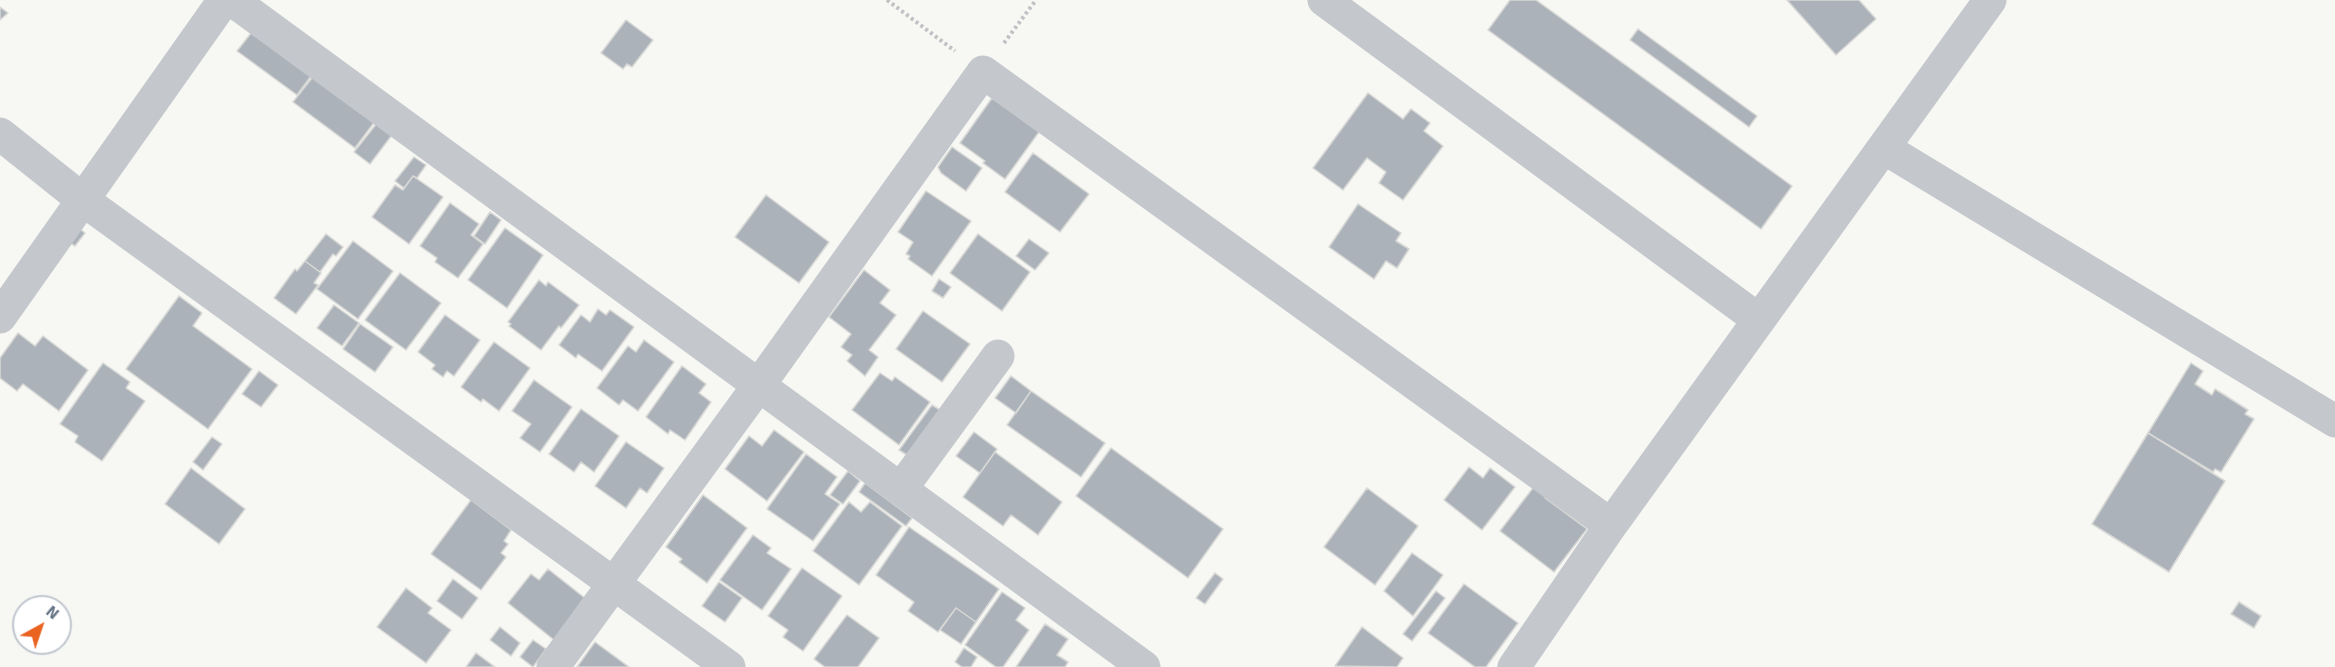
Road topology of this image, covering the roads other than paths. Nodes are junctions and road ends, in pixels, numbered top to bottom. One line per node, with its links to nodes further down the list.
1 (224, 0): 7 (street)
2 (232, 0): 11 (street)
3 (1324, 0): 9 (street)
4 (1990, 0): 6 (street)
5 (0, 134): 7 (street)
6 (1884, 148): 9 (street); 12 (street)
7 (83, 200): 8 (street); 15 (street)
8 (0, 316)
9 (1759, 320): 14 (street)
10 (998, 356): 13 (street)
11 (759, 385): 13 (street); 14 (street); 15 (street)
12 (2335, 421)
13 (901, 489): 18 (street)
14 (1611, 525): 19 (street)
15 (612, 584): 16 (street); 17 (street)
16 (553, 667)
17 (729, 667)
18 (1144, 667)
19 (1514, 667)

